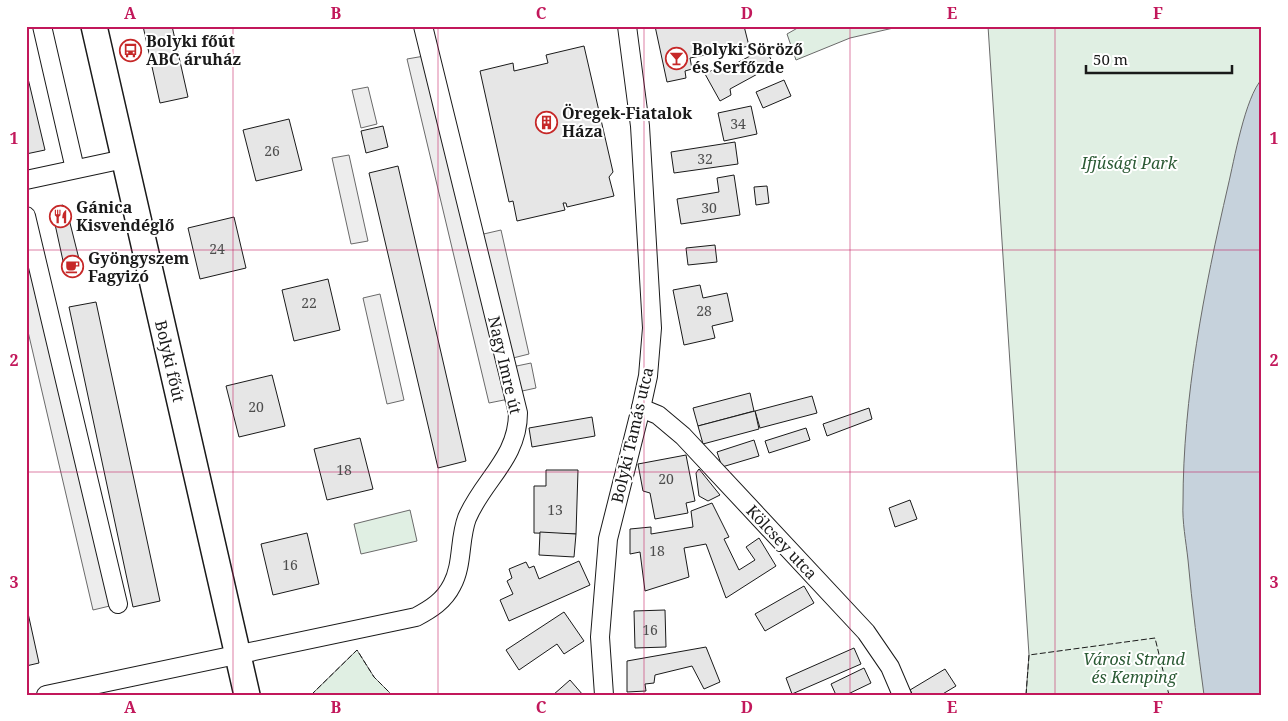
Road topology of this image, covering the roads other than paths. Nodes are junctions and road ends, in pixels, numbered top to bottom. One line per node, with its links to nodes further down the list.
1 (42, 26): 6 (street)
2 (94, 26): 5 (main road, Bolyki főút)
3 (423, 26): 11 (street, Nagy Imre út)
4 (627, 26): 9 (street, Bolyki Tamás utca)
5 (124, 159): 6 (street); 11 (main road, Bolyki főút)
6 (75, 169): 7 (street)
7 (26, 180)
8 (26, 216): 10 (street)
9 (642, 408): 14 (street, Bolyki Tamás utca); 15 (street, Kölcsey utca)
10 (118, 604)
11 (238, 654): 12 (street, Nagy Imre út); 13 (main road, Bolyki főút)
12 (46, 695)
13 (247, 695)
14 (604, 695)
15 (902, 695)

